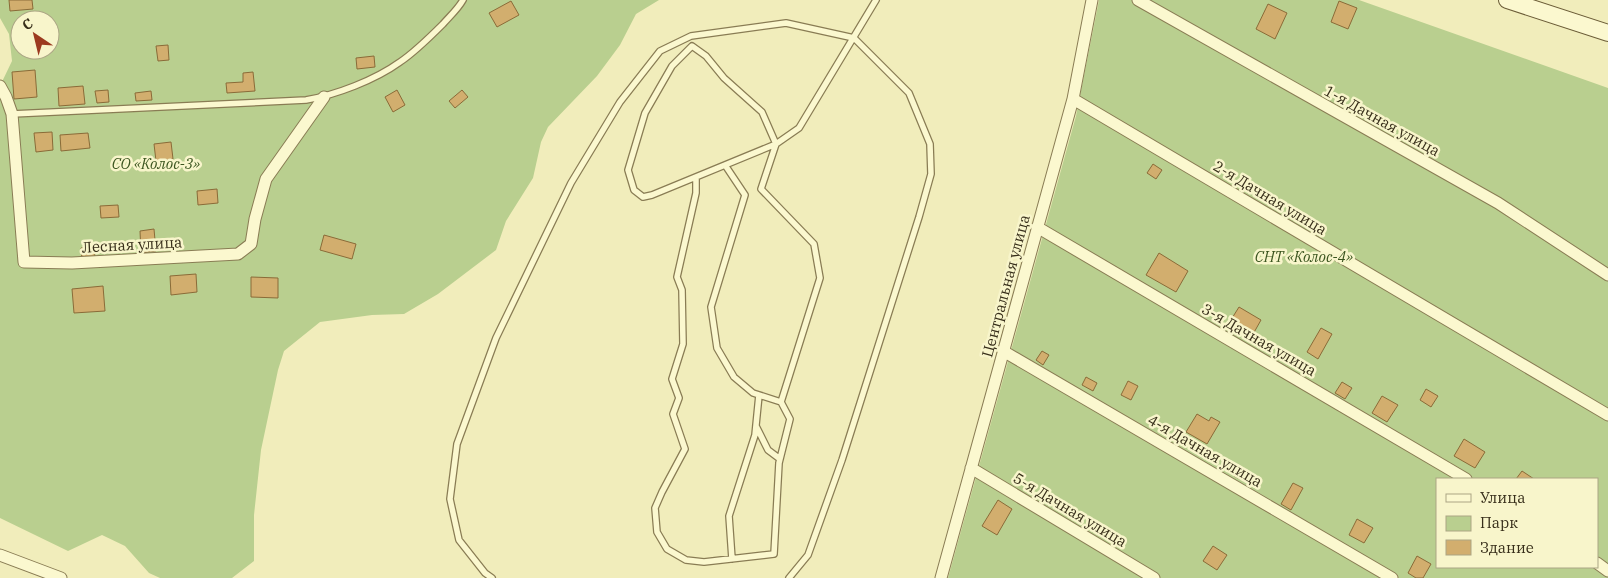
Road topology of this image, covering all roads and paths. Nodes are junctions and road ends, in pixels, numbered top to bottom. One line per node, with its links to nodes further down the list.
1 (463, 0): 11 (lane)
2 (876, 0): 8 (lane)
3 (1092, 0): 12 (street, Центральная улица)
4 (1138, 0): 18 (street, 1-я Дачная улица)
5 (1507, 0): 6 (street)
6 (1608, 33)
7 (691, 36): 8 (lane); 9 (lane); 30 (lane)
8 (854, 38): 14 (lane); 31 (lane)
9 (692, 46): 14 (lane); 16 (lane)
10 (0, 86): 13 (street, Лесная улица)
11 (324, 97): 13 (lane); 13 (street, Лесная улица)
12 (1072, 99): 17 (street, Центральная улица); 22 (street, 2-я Дачная улица)
13 (12, 114)
14 (776, 144): 15 (lane); 21 (lane)
15 (725, 165): 16 (lane); 20 (lane)
16 (696, 177): 28 (lane)
17 (1037, 227): 19 (street, Центральная улица); 26 (street, 3-я Дачная улица)
18 (1608, 275)
19 (1003, 351): 25 (street, Центральная улица); 34 (street, 4-я Дачная улица)
20 (759, 395): 21 (lane); 23 (lane)
21 (781, 402): 24 (lane)
22 (1608, 415)
23 (756, 426): 24 (lane); 28 (lane)
24 (780, 459): 28 (lane)
25 (971, 468): 32 (street, Центральная улица); 33 (street, 5-я Дачная улица)
26 (1464, 478)
27 (0, 555): 29 (street)
28 (732, 559)
29 (61, 578)
30 (492, 578)
31 (789, 578)
32 (941, 578)
33 (1154, 578)
34 (1392, 578)

